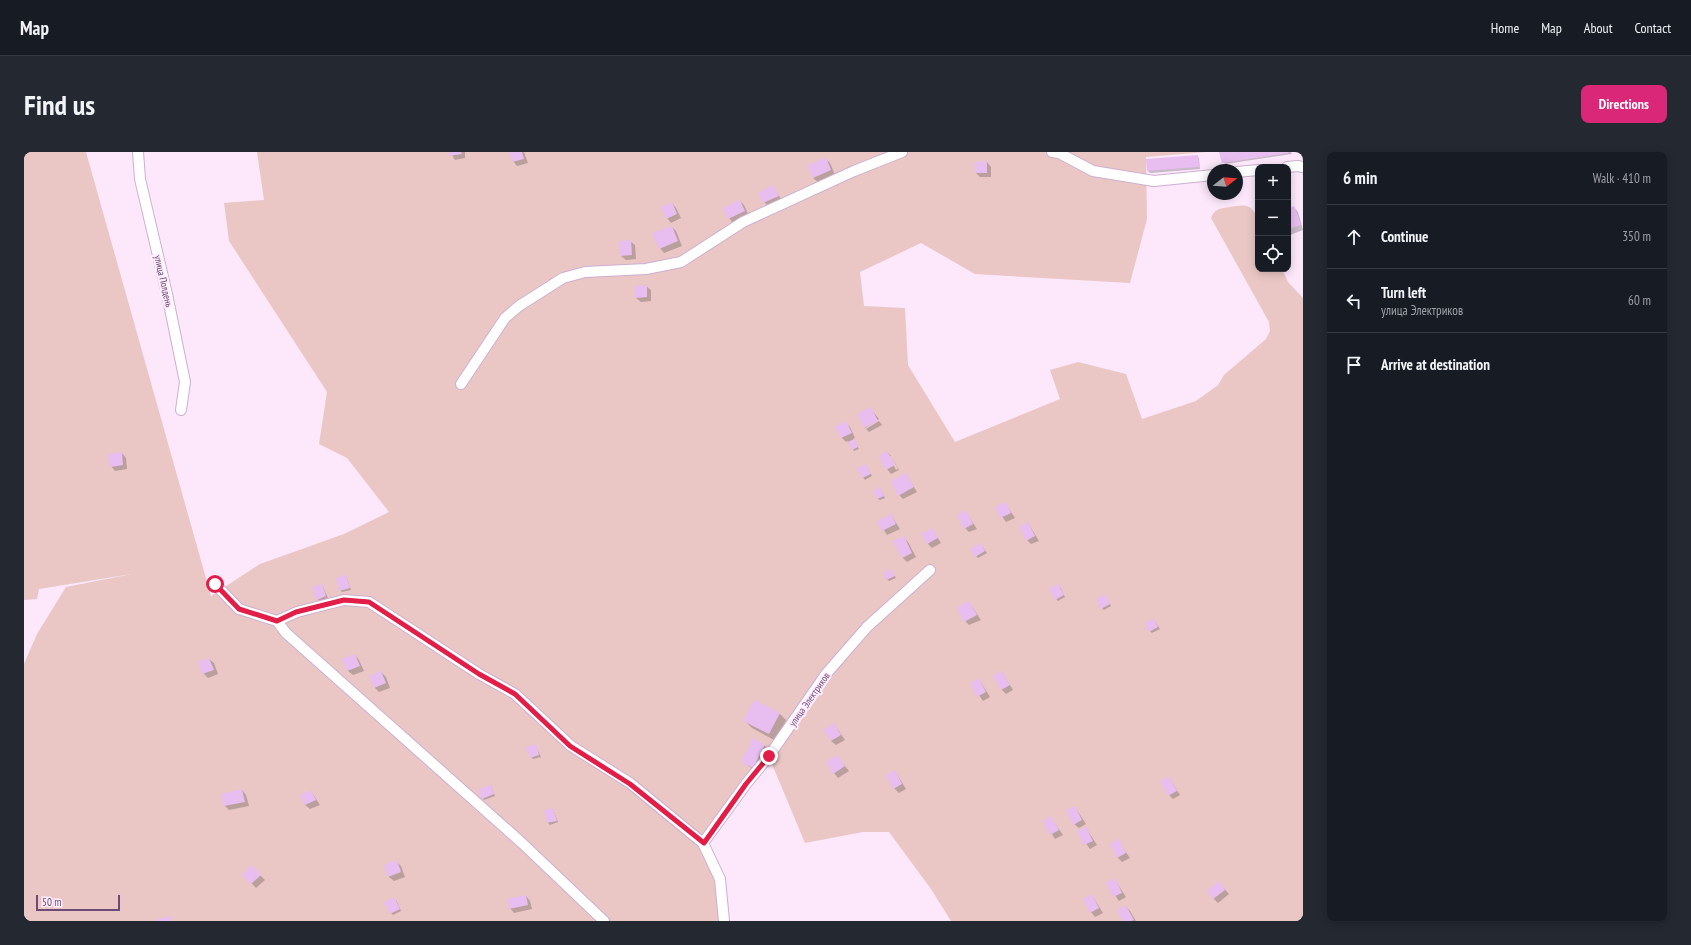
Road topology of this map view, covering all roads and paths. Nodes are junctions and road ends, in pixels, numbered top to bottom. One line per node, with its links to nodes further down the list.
1 (138, 152): 10 (street, улица Полдень)
2 (902, 152): 9 (street)
3 (1052, 152): 8 (street)
4 (1291, 167): 5 (street)
5 (1303, 168)
6 (1255, 170): 7 (street)
7 (1243, 171)
8 (1207, 176)
9 (461, 384)
10 (181, 410)
11 (930, 570): 14 (street, улица Электриков)
12 (215, 584): 13 (street)
13 (277, 621): 14 (street); 15 (street)
14 (704, 843): 16 (street)
15 (604, 921)
16 (722, 921)

